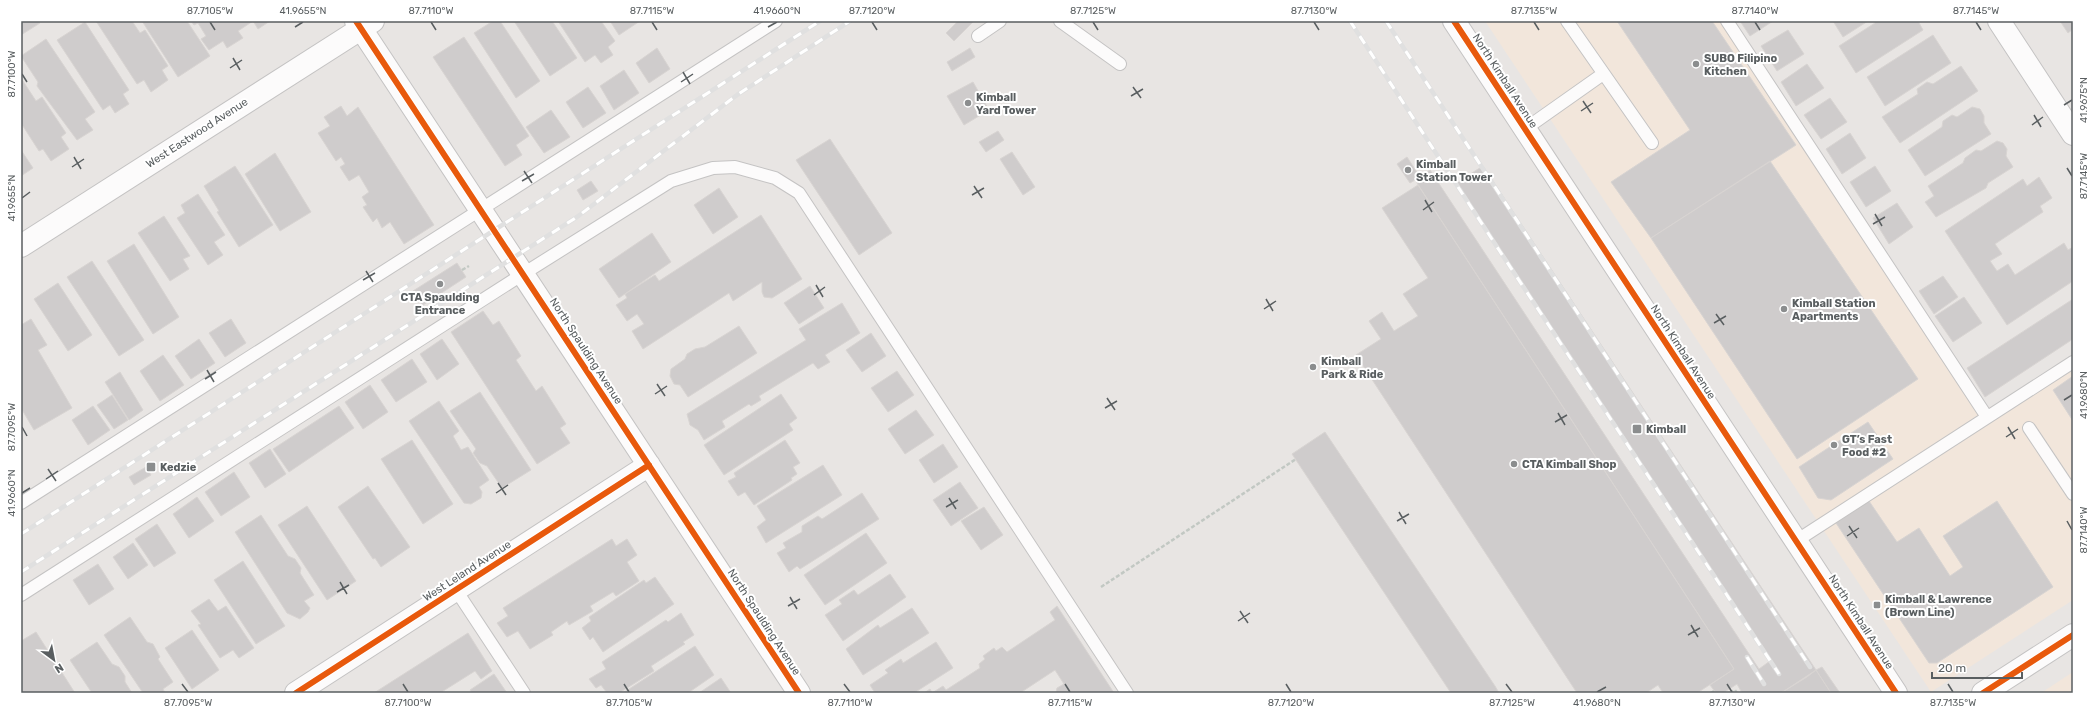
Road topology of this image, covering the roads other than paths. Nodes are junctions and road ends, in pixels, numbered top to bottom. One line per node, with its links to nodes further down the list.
1 (776, 21): 15 (lane)
2 (1000, 21): 9 (lane)
3 (1060, 21): 10 (lane)
4 (1454, 21): 12 (street, North Kimball Avenue)
5 (1567, 21): 11 (lane)
6 (1727, 21): 19 (lane)
7 (1999, 21): 13 (street)
8 (363, 24): 15 (street, North Spaulding Avenue); 16 (street, West Eastwood Avenue)
9 (978, 36)
10 (1120, 64)
11 (1604, 74): 12 (lane); 14 (lane)
12 (1525, 129): 24 (street, North Kimball Avenue)
13 (2073, 134)
14 (1652, 143)
15 (480, 210): 17 (street, North Spaulding Avenue); 23 (lane)
16 (21, 246)
17 (523, 274): 21 (street, North Spaulding Avenue); 26 (lane); 31 (lane)
18 (2073, 362): 19 (lane)
19 (1987, 417): 24 (lane)
20 (2029, 428): 22 (lane)
21 (649, 466): 25 (street, West Leland Avenue); 30 (street, North Spaulding Avenue)
22 (2073, 494)
23 (21, 503)
24 (1796, 541): 32 (street, North Kimball Avenue)
25 (456, 590): 28 (street, West Leland Avenue); 29 (lane)
26 (21, 595)
27 (2073, 634): 33 (street)
28 (296, 693)
29 (524, 693)
30 (799, 693)
31 (1127, 693)
32 (1896, 693)
33 (1983, 693)

